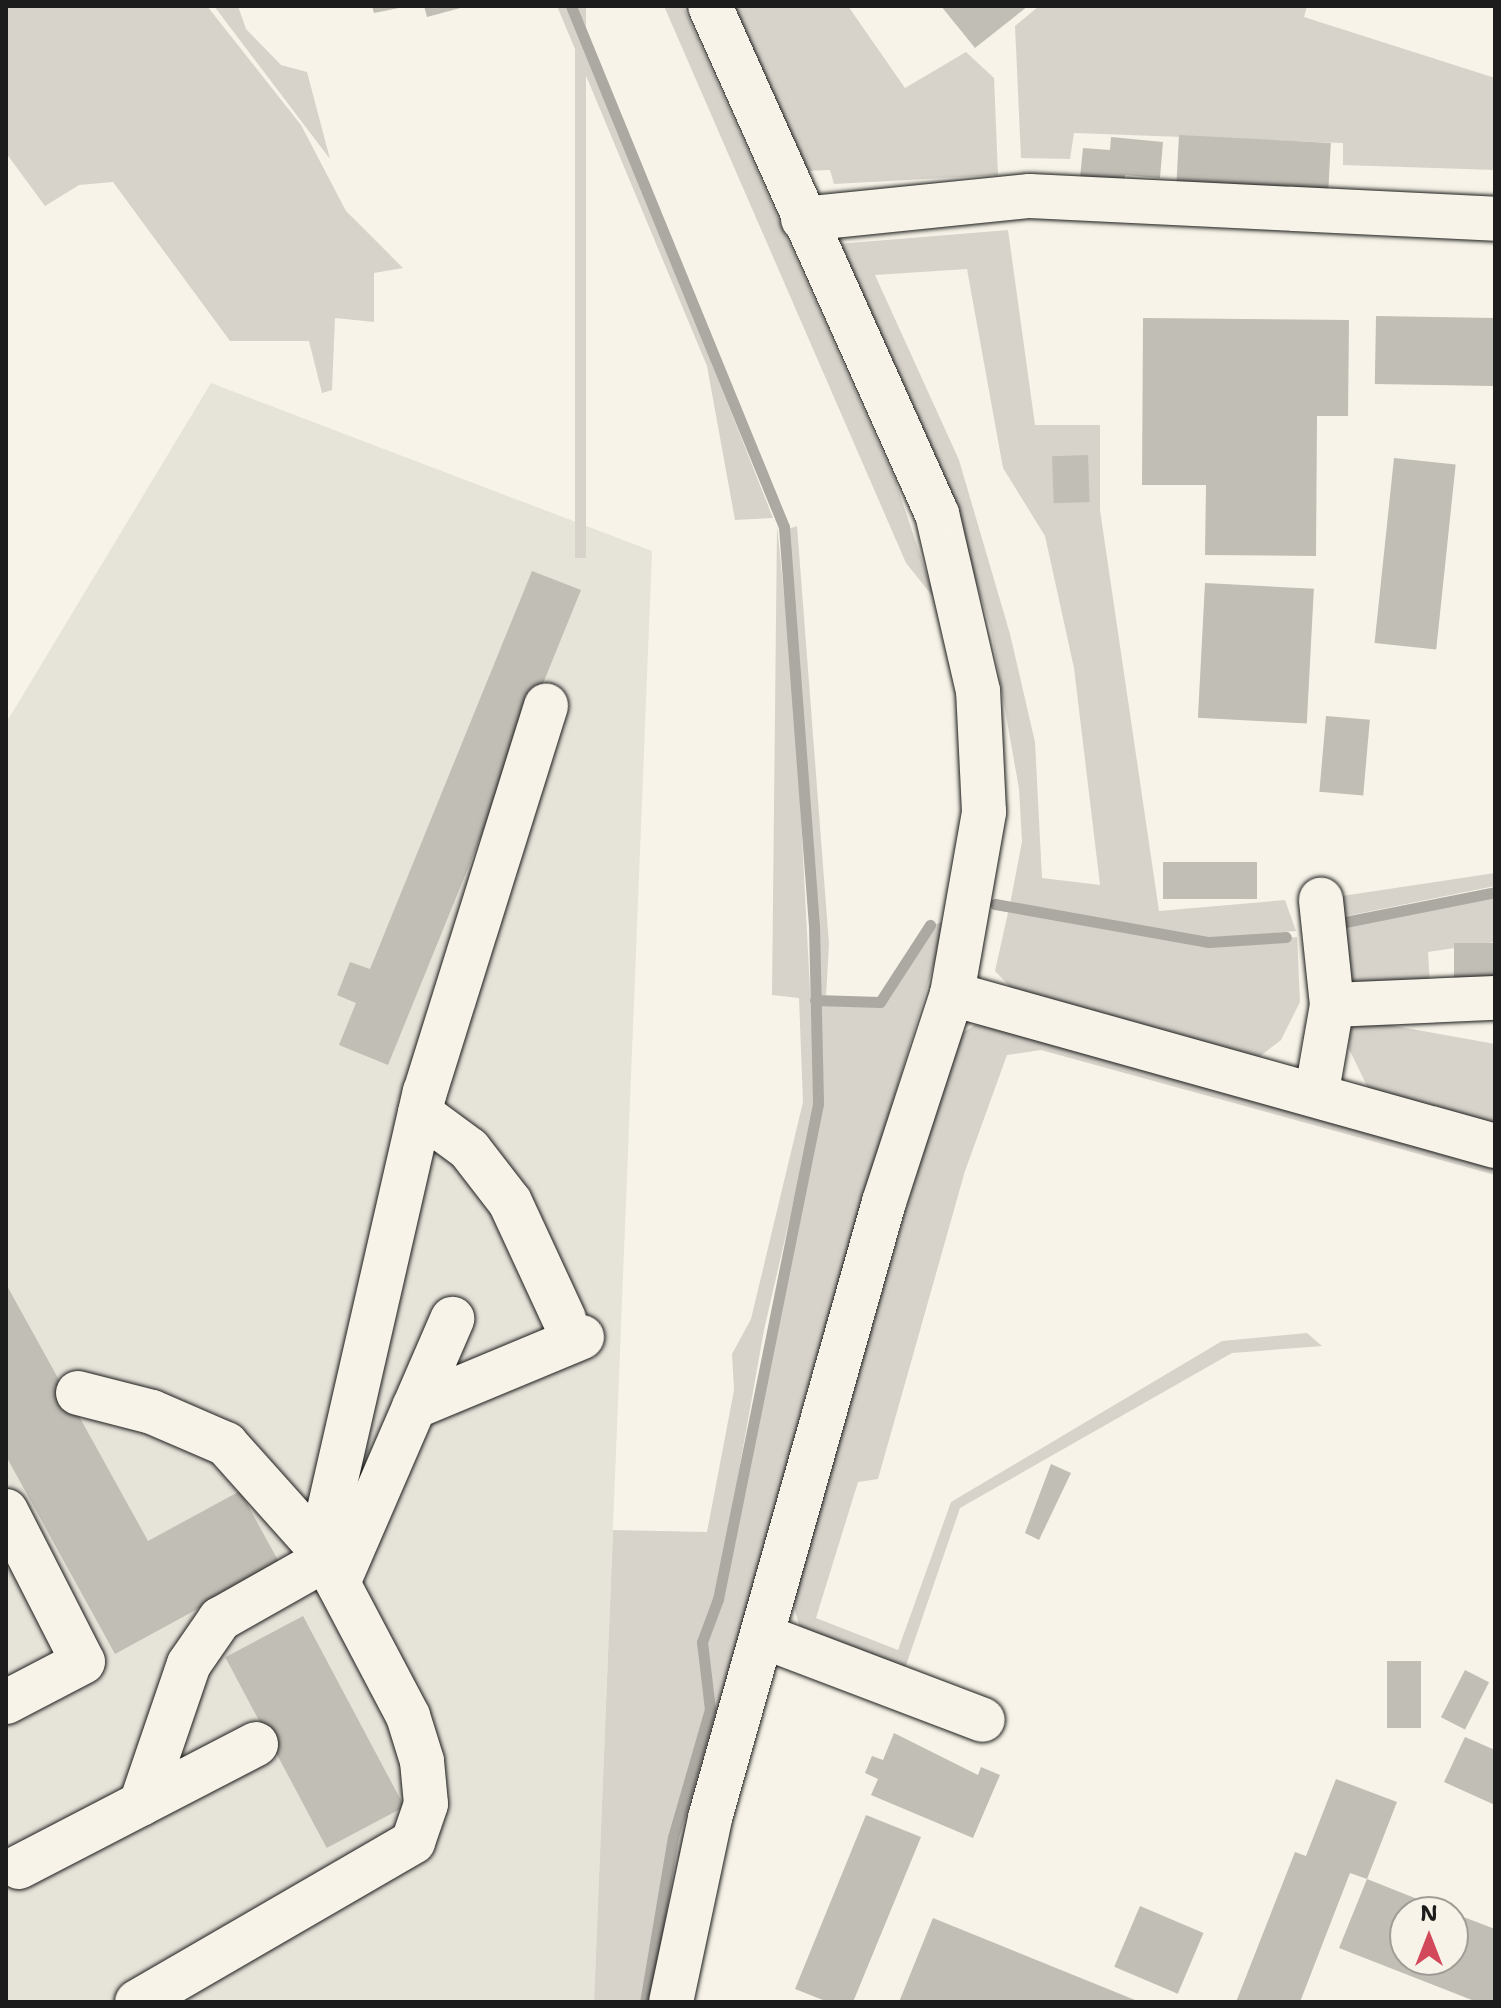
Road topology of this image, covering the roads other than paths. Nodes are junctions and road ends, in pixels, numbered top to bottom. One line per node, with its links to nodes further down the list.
1 (710, 6): 2 (street)
2 (803, 219): 3 (street); 6 (street)
3 (1495, 219)
4 (546, 706): 10 (street)
5 (1321, 900): 8 (street)
6 (952, 994): 9 (street); 17 (street)
7 (1495, 998): 8 (street)
8 (1332, 1005): 9 (street)
9 (1317, 1091): 11 (street)
10 (420, 1113): 14 (street); 16 (street)
11 (1495, 1146)
12 (452, 1319): 14 (street)
13 (78, 1393): 16 (street)
14 (414, 1407): 16 (street)
15 (6, 1511): 18 (street)
16 (328, 1564): 21 (street); 23 (street)
17 (762, 1636): 19 (street); 24 (street)
18 (6, 1702)
19 (983, 1720)
20 (256, 1744): 21 (street)
21 (141, 1804): 22 (street)
22 (19, 1867)
23 (137, 2002)
24 (671, 2002)

